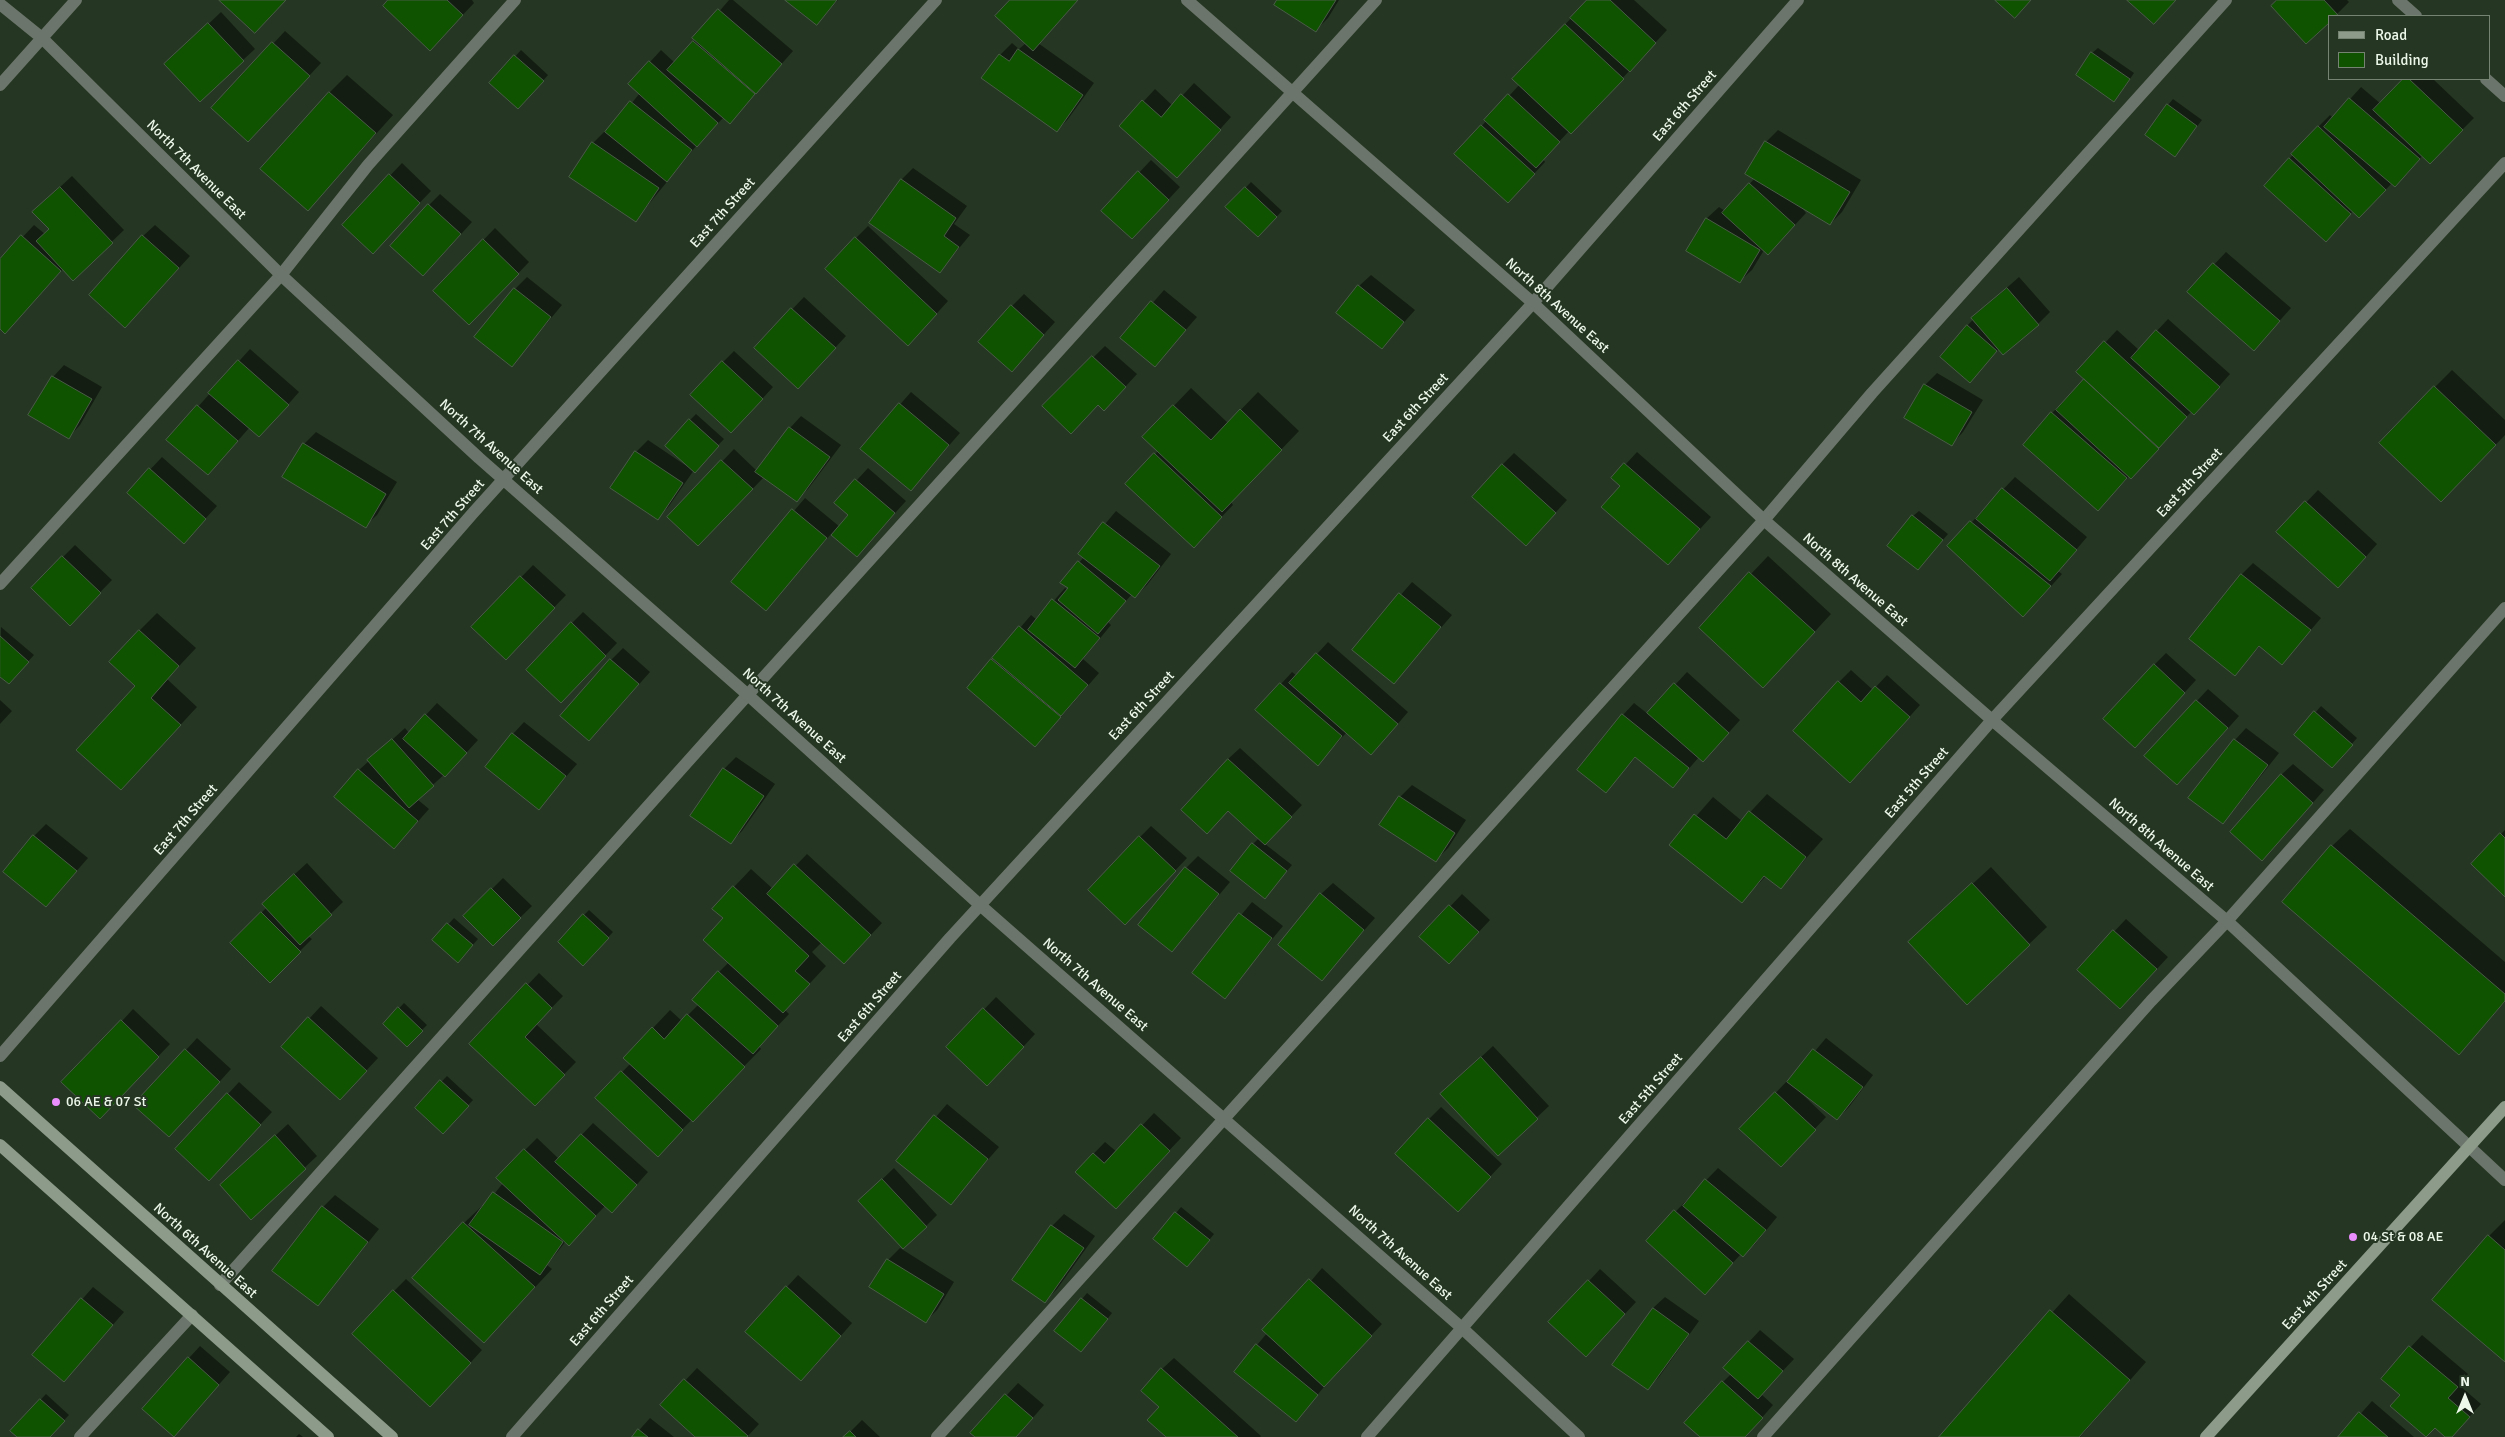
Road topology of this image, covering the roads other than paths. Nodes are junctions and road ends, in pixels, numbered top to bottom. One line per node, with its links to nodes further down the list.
1 (76, 0): 11 (street)
2 (515, 0): 17 (street)
3 (936, 0): 19 (street, East 7th Street)
4 (1187, 0): 14 (street, North 8th Avenue East)
5 (1376, 0): 14 (street)
6 (1798, 0): 18 (street, East 6th Street)
7 (2226, 0): 20 (street)
8 (2398, 0): 10 (street)
9 (0, 4): 11 (street, North 7th Avenue East)
10 (2415, 15)
11 (42, 38): 13 (street); 17 (street, North 7th Avenue East)
12 (2487, 80): 15 (street)
13 (0, 85)
14 (1293, 94): 18 (street, North 8th Avenue East); 23 (street)
15 (2505, 96)
16 (2505, 163): 24 (street, East 5th Street)
17 (281, 275): 19 (street, North 7th Avenue East); 21 (street)
18 (1533, 303): 20 (street, North 8th Avenue East); 25 (street, East 6th Street)
19 (503, 480): 23 (street, North 7th Avenue East); 27 (street, East 7th Street)
20 (1764, 520): 24 (street, North 8th Avenue East); 30 (street)
21 (0, 584)
22 (2505, 608): 26 (street)
23 (748, 695): 25 (street, North 7th Avenue East); 34 (street)
24 (1992, 720): 26 (street, North 8th Avenue East); 36 (street, East 5th Street)
25 (980, 905): 30 (street, North 7th Avenue East); 41 (street, East 6th Street)
26 (2227, 921): 32 (street, North 8th Avenue East); 44 (street)
27 (0, 1056)
28 (0, 1087): 34 (main road, North 6th Avenue East)
29 (2505, 1107): 32 (main road, East 4th Street)
30 (1225, 1118): 36 (street, North 7th Avenue East); 42 (street)
31 (0, 1145): 35 (main road)
32 (2470, 1147): 33 (street, North 8th Avenue East); 45 (main road, East 4th Street)
33 (2505, 1180)
34 (220, 1285): 40 (main road, North 6th Avenue East)
35 (192, 1315): 38 (street); 39 (main road)
36 (1463, 1329): 37 (street, East 5th Street); 43 (street, North 7th Avenue East)
37 (1370, 1436)
38 (80, 1437)
39 (328, 1437)
40 (392, 1437)
41 (512, 1437)
42 (937, 1437)
43 (1579, 1437)
44 (1763, 1437)
45 (2206, 1437)

